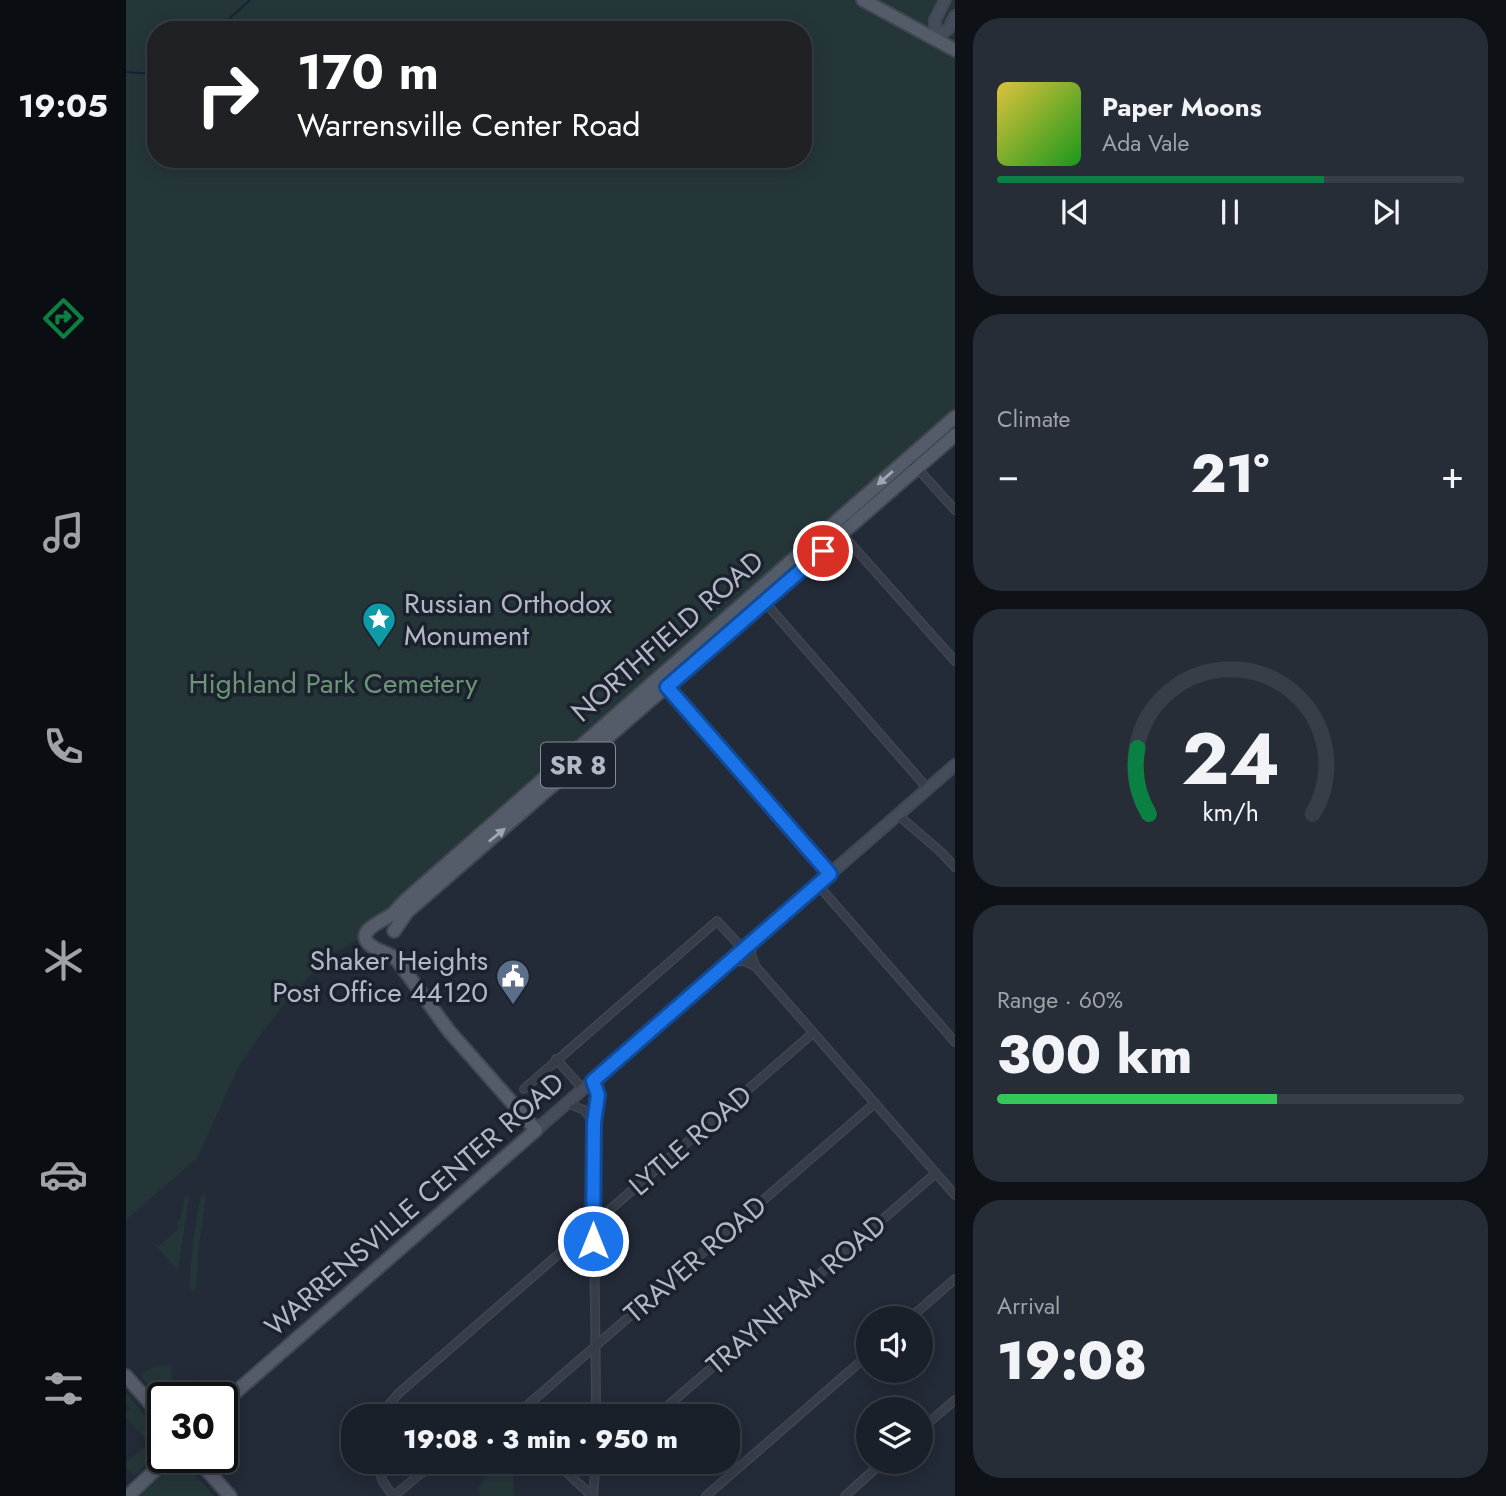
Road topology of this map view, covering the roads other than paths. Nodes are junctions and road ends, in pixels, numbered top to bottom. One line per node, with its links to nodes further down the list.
1 (863, 0): 4 (main road)
2 (945, 0): 4 (main road)
3 (955, 16): 4 (main road)
4 (935, 40): 5 (main road)
5 (955, 50)
6 (955, 417): 8 (main road, NORTHFIELD ROAD / SR 8)
7 (955, 435): 9 (main road, NORTHFIELD ROAD / SR 8)
8 (908, 457): 9 (street); 12 (main road, NORTHFIELD ROAD / SR 8, one-way to 12)
9 (917, 468): 10 (street); 11 (main road, NORTHFIELD ROAD / SR 8)
10 (955, 510)
11 (842, 534): 13 (main road, NORTHFIELD ROAD / SR 8); 14 (street)
12 (755, 590): 13 (street); 15 (main road, NORTHFIELD ROAD / SR 8)
13 (765, 602): 16 (main road, NORTHFIELD ROAD / SR 8); 18 (street)
14 (955, 661)
15 (658, 676): 16 (street); 23 (main road, NORTHFIELD ROAD / SR 8)
16 (667, 687): 21 (street); 24 (main road, NORTHFIELD ROAD / SR 8, one-way to 16)
17 (955, 765): 18 (main road, WARRENSVILLE CENTER ROAD)
18 (928, 789): 19 (main road, WARRENSVILLE CENTER ROAD)
19 (898, 815): 20 (street); 21 (main road, WARRENSVILLE CENTER ROAD)
20 (955, 867)
21 (830, 874): 22 (main road, WARRENSVILLE CENTER ROAD)
22 (818, 885): 25 (main road, WARRENSVILLE CENTER ROAD); 32 (street)
23 (382, 921): 24 (main road); 26 (main road, SR 8)
24 (394, 935): 26 (main road); 30 (main road)
25 (754, 941): 27 (main road, WARRENSVILLE CENTER ROAD); 29 (street)
26 (381, 950): 30 (main road)
27 (744, 950): 28 (main road, WARRENSVILLE CENTER ROAD); 33 (street, WARRENSVILLE CENTER ROAD)
28 (730, 962): 29 (street); 34 (main road, WARRENSVILLE CENTER ROAD)
29 (756, 967): 31 (street)
30 (435, 1013): 40 (main road)
31 (813, 1032): 38 (street); 43 (street, LYTLE ROAD)
32 (955, 1042)
33 (556, 1059): 35 (street, WARRENSVILLE CENTER ROAD); 36 (street)
34 (593, 1081): 36 (main road, WARRENSVILLE CENTER ROAD); 39 (street)
35 (524, 1089)
36 (583, 1089): 37 (main road, WARRENSVILLE CENTER ROAD)
37 (567, 1103): 39 (street); 40 (main road, WARRENSVILLE CENTER ROAD)
38 (874, 1103): 41 (street); 46 (street, TRAVER ROAD)
39 (594, 1123): 43 (street)
40 (536, 1130): 49 (main road, WARRENSVILLE CENTER ROAD)
41 (936, 1173): 42 (street); 55 (street, TRAYNHAM ROAD)
42 (955, 1195)
43 (593, 1224): 46 (street); 52 (street, LYTLE ROAD)
44 (955, 1279): 45 (street)
45 (924, 1306)
46 (596, 1346): 53 (street, TRAVER ROAD); 54 (street)
47 (856, 1365): 68 (street)
48 (126, 1376): 50 (main road)
49 (238, 1390)
50 (147, 1400)
51 (955, 1400): 56 (street)
52 (389, 1404)
53 (529, 1404)
54 (596, 1404)
55 (670, 1404)
56 (933, 1419)
57 (152, 1473): 64 (main road)
58 (209, 1473): 65 (main road)
59 (380, 1474): 66 (street)
60 (420, 1474): 66 (street)
61 (569, 1474): 67 (street)
62 (595, 1474): 67 (street)
63 (870, 1474): 69 (street)
64 (128, 1496)
65 (230, 1496)
66 (394, 1496)
67 (593, 1496)
68 (706, 1496)
69 (845, 1496)

